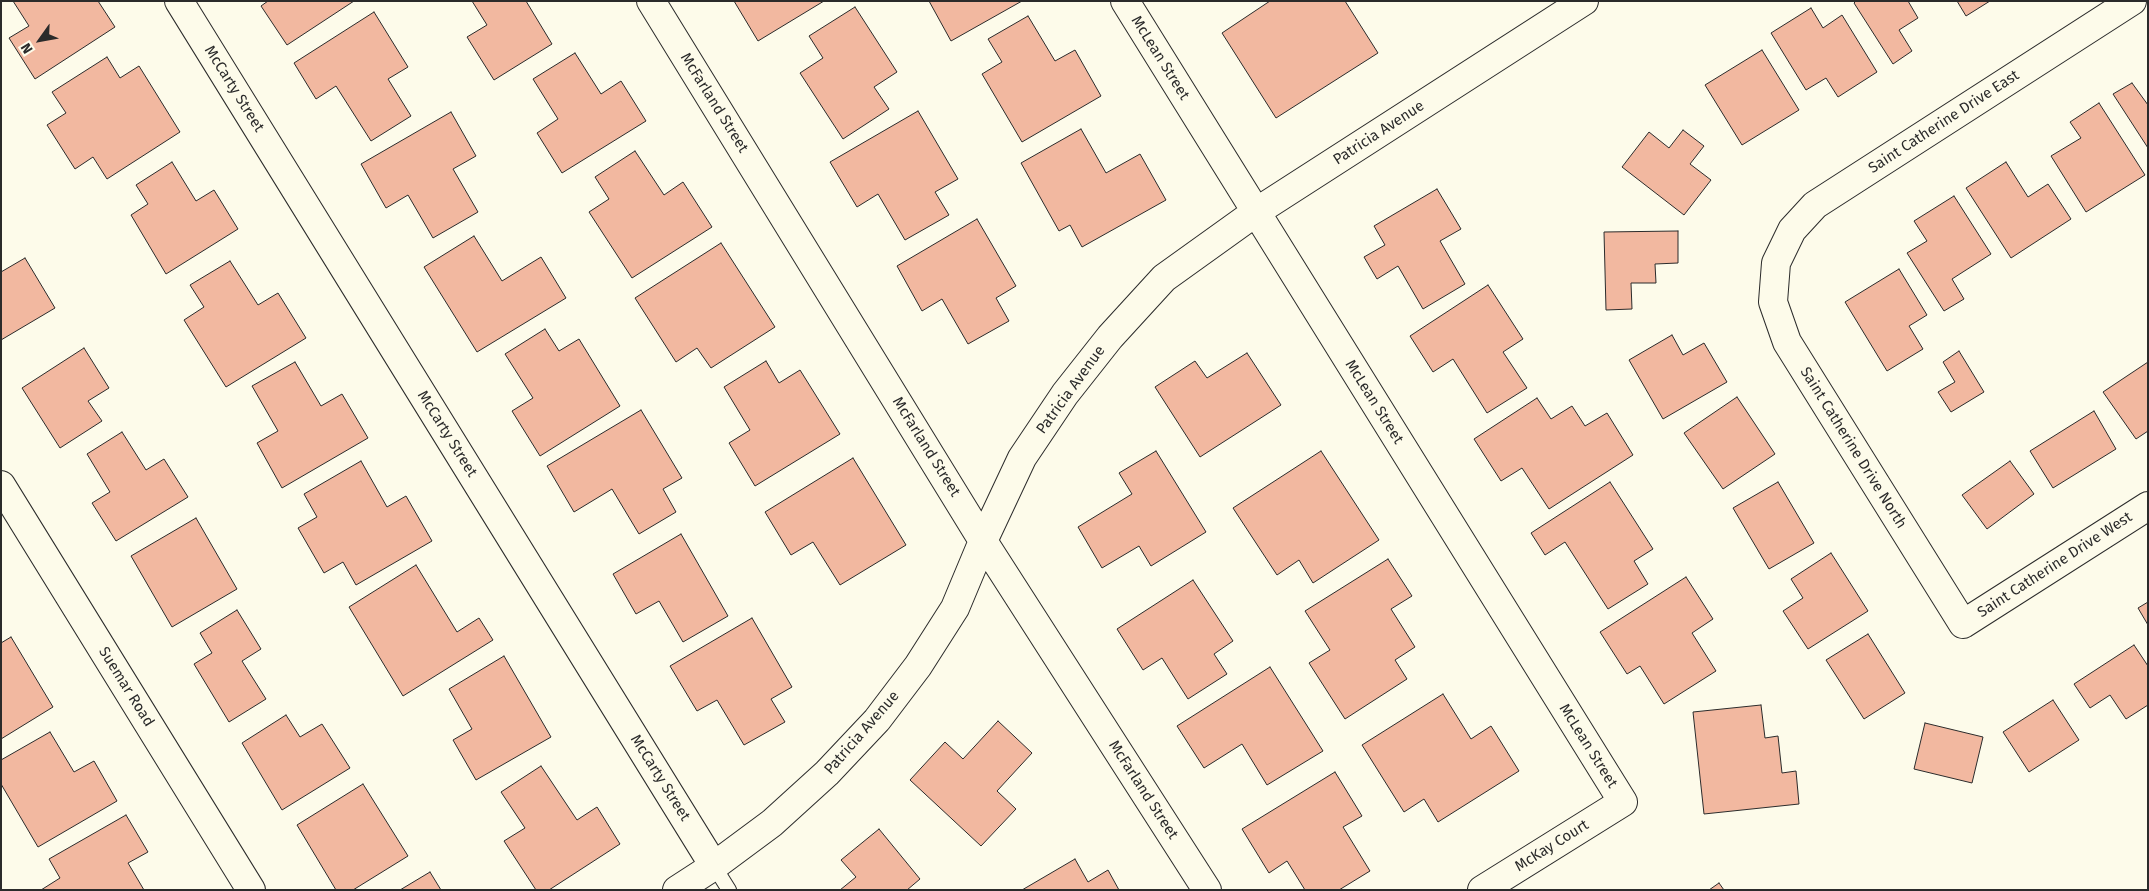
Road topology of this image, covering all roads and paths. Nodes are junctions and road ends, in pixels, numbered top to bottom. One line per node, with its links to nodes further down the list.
1 (179, 1): 13 (street, McCarty Street)
2 (651, 1): 10 (street, McFarland Street)
3 (1126, 1): 6 (street, McLean Street)
4 (1584, 1): 6 (street, Patricia Avenue)
5 (2132, 1): 7 (street, Saint Catherine Drive East)
6 (1256, 212): 10 (street, Patricia Avenue); 12 (street, McLean Street)
7 (1776, 262): 11 (street, Saint Catherine Drive North)
8 (1, 485): 14 (street, Suemar Road)
9 (2148, 506): 11 (street, Saint Catherine Drive West)
10 (983, 540): 13 (street, Patricia Avenue); 17 (street, McFarland Street)
11 (1963, 624)
12 (1622, 802): 18 (street, McKay Court)
13 (714, 866): 15 (street, Patricia Avenue); 16 (lane)
14 (251, 890)
15 (677, 890)
16 (729, 890)
17 (1207, 890)
18 (1482, 890)

